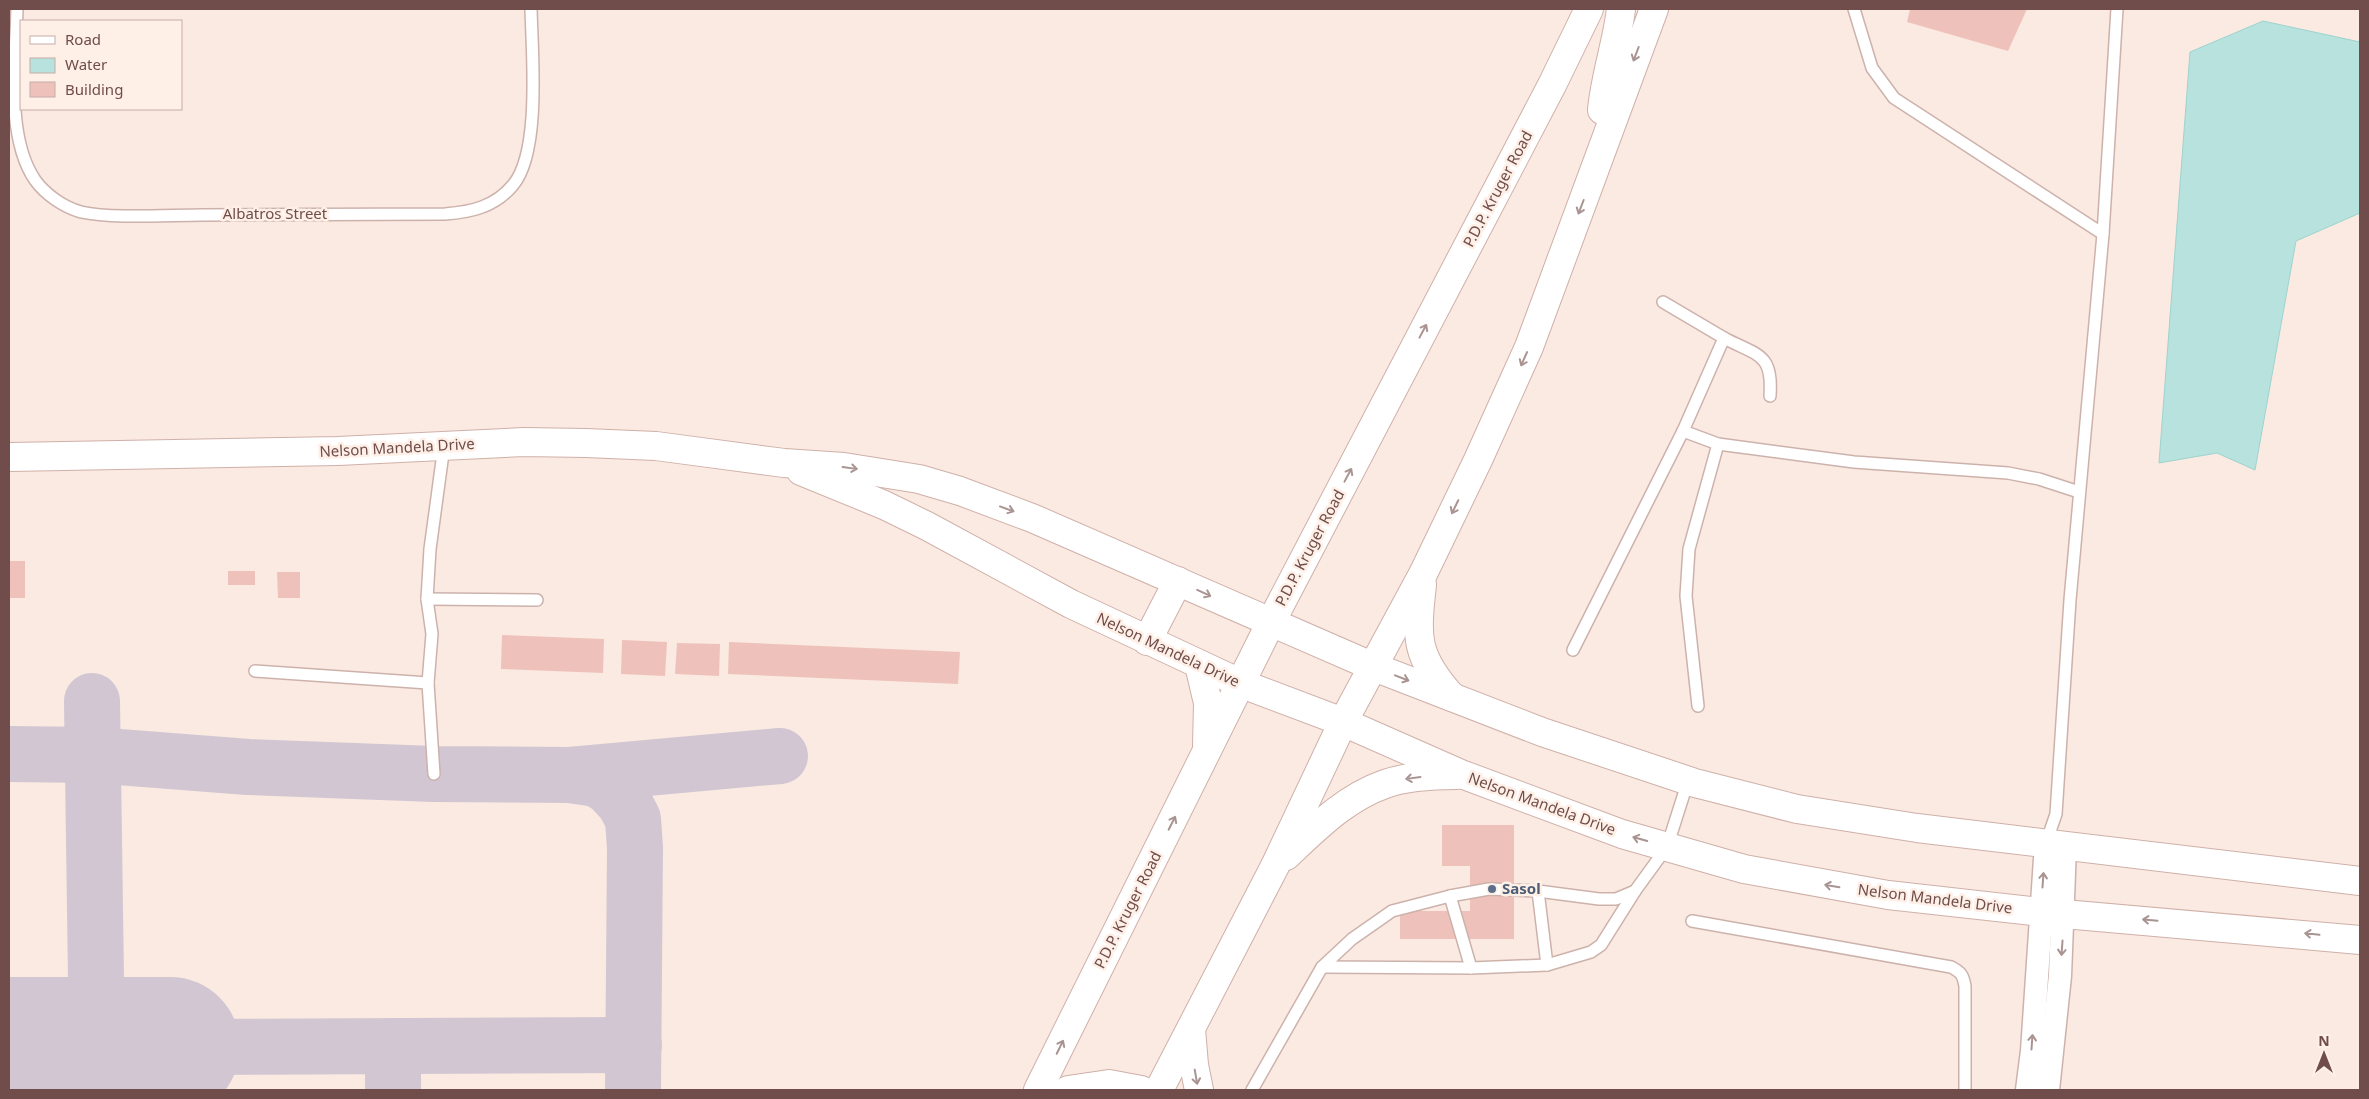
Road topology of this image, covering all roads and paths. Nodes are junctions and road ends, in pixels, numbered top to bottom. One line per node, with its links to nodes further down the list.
1 (17, 9): 2 (lane, Albatros Street)
2 (531, 9)
3 (1570, 9): 9 (street)
4 (1589, 9): 9 (street, P.D.P. Kruger Road)
5 (1621, 9): 10 (street)
6 (1654, 9): 10 (street, one-way to 10)
7 (1854, 9): 11 (lane)
8 (2117, 9): 11 (lane)
9 (1566, 55): 25 (street, P.D.P. Kruger Road, one-way to 9)
10 (1604, 142): 21 (street, one-way to 21)
11 (2103, 234): 20 (lane)
12 (1663, 302): 13 (lane)
13 (1724, 338): 14 (lane); 15 (lane)
14 (1770, 396)
15 (1683, 431): 16 (lane); 27 (lane)
16 (1718, 444): 20 (lane); 34 (lane)
17 (444, 446): 18 (street, Nelson Mandela Drive); 19 (street, Nelson Mandela Drive); 23 (lane)
18 (9, 458)
19 (784, 463): 22 (street, Nelson Mandela Drive, one-way to 22); 26 (street, Nelson Mandela Drive)
20 (2079, 492): 40 (lane)
21 (1423, 574): 29 (street); 33 (street)
22 (1178, 581): 25 (street, Nelson Mandela Drive, one-way to 25); 26 (street)
23 (427, 599): 24 (lane); 31 (lane)
24 (537, 600)
25 (1270, 624): 29 (street, Nelson Mandela Drive); 32 (street, P.D.P. Kruger Road)
26 (1147, 641): 28 (street, Nelson Mandela Drive)
27 (1573, 650)
28 (1199, 665): 32 (street, Nelson Mandela Drive); 36 (street)
29 (1374, 668): 33 (street, Nelson Mandela Drive, one-way to 33); 35 (street)
30 (254, 671): 31 (lane)
31 (428, 683): 37 (lane)
32 (1242, 684): 35 (street, Nelson Mandela Drive); 36 (street, P.D.P. Kruger Road)
33 (1453, 698): 39 (street, Nelson Mandela Drive)
34 (1698, 706)
35 (1343, 722): 38 (street, Nelson Mandela Drive); 43 (street)
36 (1207, 752): 55 (street, P.D.P. Kruger Road, one-way to 36)
37 (434, 774)
38 (1461, 774): 42 (street, Nelson Mandela Drive, one-way to 38); 43 (street, one-way to 43)
39 (1688, 781): 41 (street, Nelson Mandela Drive); 42 (lane)
40 (2056, 814): 41 (lane); 41 (lane)
41 (2056, 845): 44 (street, Nelson Mandela Drive); 48 (street)
42 (1667, 847): 46 (lane); 48 (street, Nelson Mandela Drive, one-way to 42)
43 (1275, 866): 54 (street)
44 (2360, 881)
45 (1538, 891): 46 (lane); 47 (lane); 51 (lane)
46 (1635, 891): 51 (lane)
47 (1450, 896): 52 (lane); 53 (lane)
48 (2053, 912): 50 (street, Nelson Mandela Drive, one-way to 48); 62 (street, one-way to 48); 63 (street, one-way to 63)
49 (1692, 921): 61 (lane)
50 (2360, 940)
51 (1547, 965): 53 (lane)
52 (1322, 967): 53 (lane); 60 (lane)
53 (1471, 968)
54 (1191, 1029): 58 (street); 59 (street, one-way to 59)
55 (1038, 1090)
56 (1068, 1090): 57 (street)
57 (1141, 1090)
58 (1159, 1090)
59 (1199, 1090)
60 (1252, 1090)
61 (1965, 1090)
62 (2027, 1090)
63 (2048, 1090)

